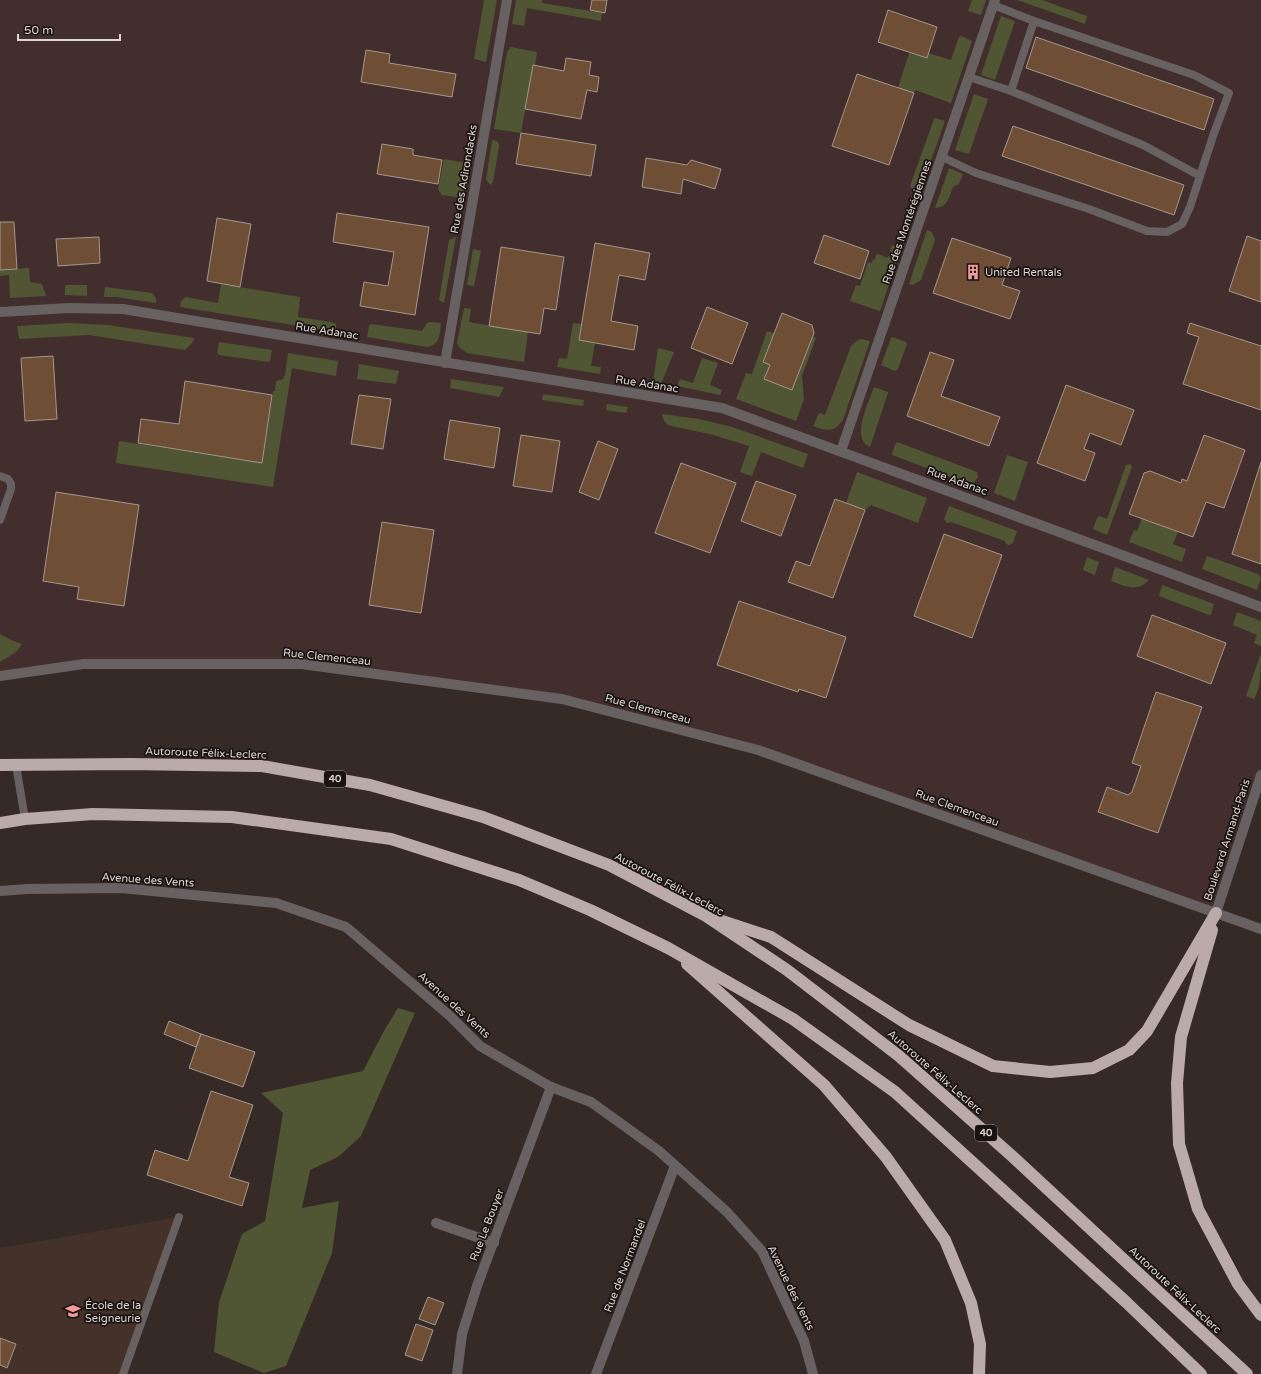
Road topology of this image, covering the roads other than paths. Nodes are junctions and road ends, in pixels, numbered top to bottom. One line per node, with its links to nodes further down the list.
1 (507, 0): 9 (street, Rue des Adirondacks)
2 (994, 2): 3 (lane); 4 (street, Rue des Montérégiennes)
3 (1034, 21): 5 (lane); 7 (lane)
4 (969, 77): 5 (lane); 6 (street, Rue des Montérégiennes)
5 (1011, 91): 7 (lane)
6 (942, 157): 7 (lane); 10 (street, Rue des Montérégiennes)
7 (1200, 176)
8 (0, 312): 9 (street, Rue Adanac)
9 (444, 363): 10 (street, Rue Adanac)
10 (841, 452): 13 (street, Rue Adanac)
11 (0, 476): 12 (lane)
12 (0, 520)
13 (1261, 607)
14 (0, 676): 21 (street, Rue Clemenceau)
15 (0, 765): 16 (highway, Autoroute Félix-Leclerc / 40)
16 (16, 765): 18 (lane); 22 (highway, Autoroute Félix-Leclerc / 40)
17 (1261, 775): 21 (street, Boulevard Armand-Paris)
18 (25, 819): 19 (highway); 24 (highway)
19 (0, 823)
20 (0, 891): 25 (street, Avenue des Vents)
21 (1216, 913): 22 (highway); 23 (street, Rue Clemenceau); 30 (highway)
22 (706, 916): 37 (highway, Autoroute Félix-Leclerc / 40)
23 (1261, 929)
24 (668, 948): 35 (highway); 36 (highway)
25 (551, 1087): 26 (street, Avenue des Vents); 29 (street, Rue Le Bouyer)
26 (675, 1166): 33 (street, Rue de Normandel); 34 (street, Avenue des Vents)
27 (179, 1217): 31 (lane)
28 (436, 1223): 29 (street)
29 (494, 1243): 32 (street, Rue Le Bouyer)
30 (1261, 1315)
31 (123, 1374)
32 (457, 1374)
33 (596, 1374)
34 (813, 1374)
35 (979, 1374)
36 (1202, 1374)
37 (1247, 1374)

